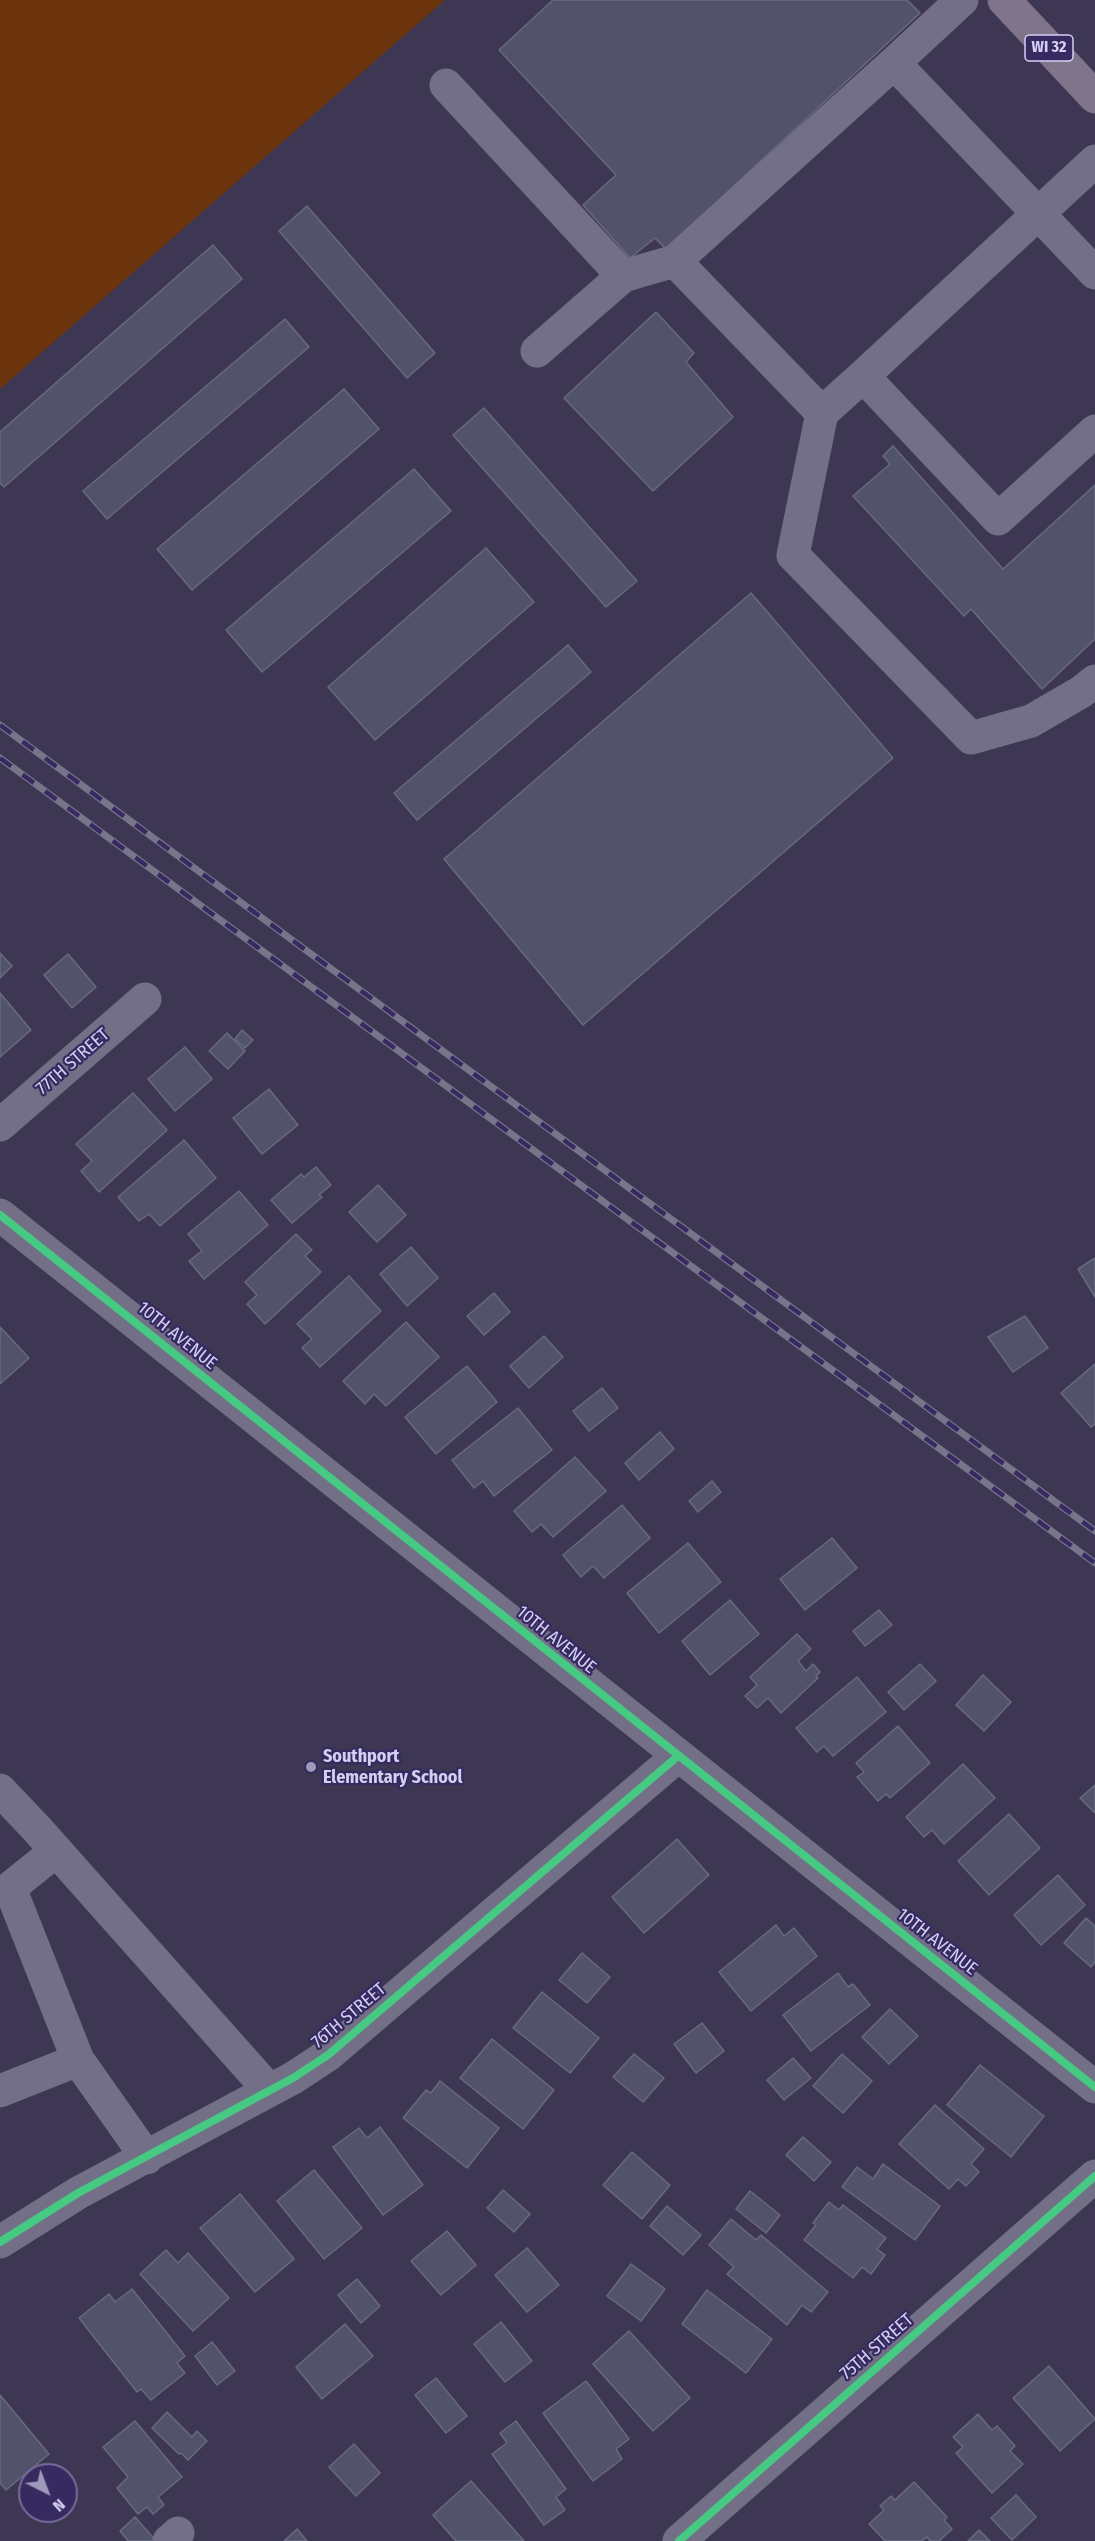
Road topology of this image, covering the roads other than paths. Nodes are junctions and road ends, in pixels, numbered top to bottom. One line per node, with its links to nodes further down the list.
1 (962, 0): 3 (street)
2 (1004, 0): 5 (main road, WI 32)
3 (894, 63): 7 (street); 8 (street)
4 (446, 85): 10 (street)
5 (1095, 97)
6 (1095, 161): 7 (street)
7 (1038, 214): 9 (street); 12 (street)
8 (675, 261): 10 (street); 13 (street)
9 (1095, 273)
10 (622, 276): 11 (street)
11 (537, 351)
12 (863, 376): 13 (street); 14 (street)
13 (822, 413): 15 (street)
14 (1095, 431)
15 (1095, 681)
16 (145, 999): 17 (street, 77TH STREET)
17 (0, 1125)
18 (0, 1215): 19 (street, 10TH AVENUE)
19 (678, 1756): 23 (street, 10TH AVENUE); 24 (street, 76TH STREET)
20 (0, 1791): 21 (street)
21 (57, 1851): 22 (street); 24 (street)
22 (78, 2060): 25 (street); 26 (street)
23 (1095, 2087)
24 (269, 2090): 26 (street, 76TH STREET)
25 (0, 2091)
26 (147, 2158): 28 (street, 76TH STREET)
27 (1095, 2176): 29 (street, 75TH STREET)
28 (0, 2241)
29 (679, 2541)

